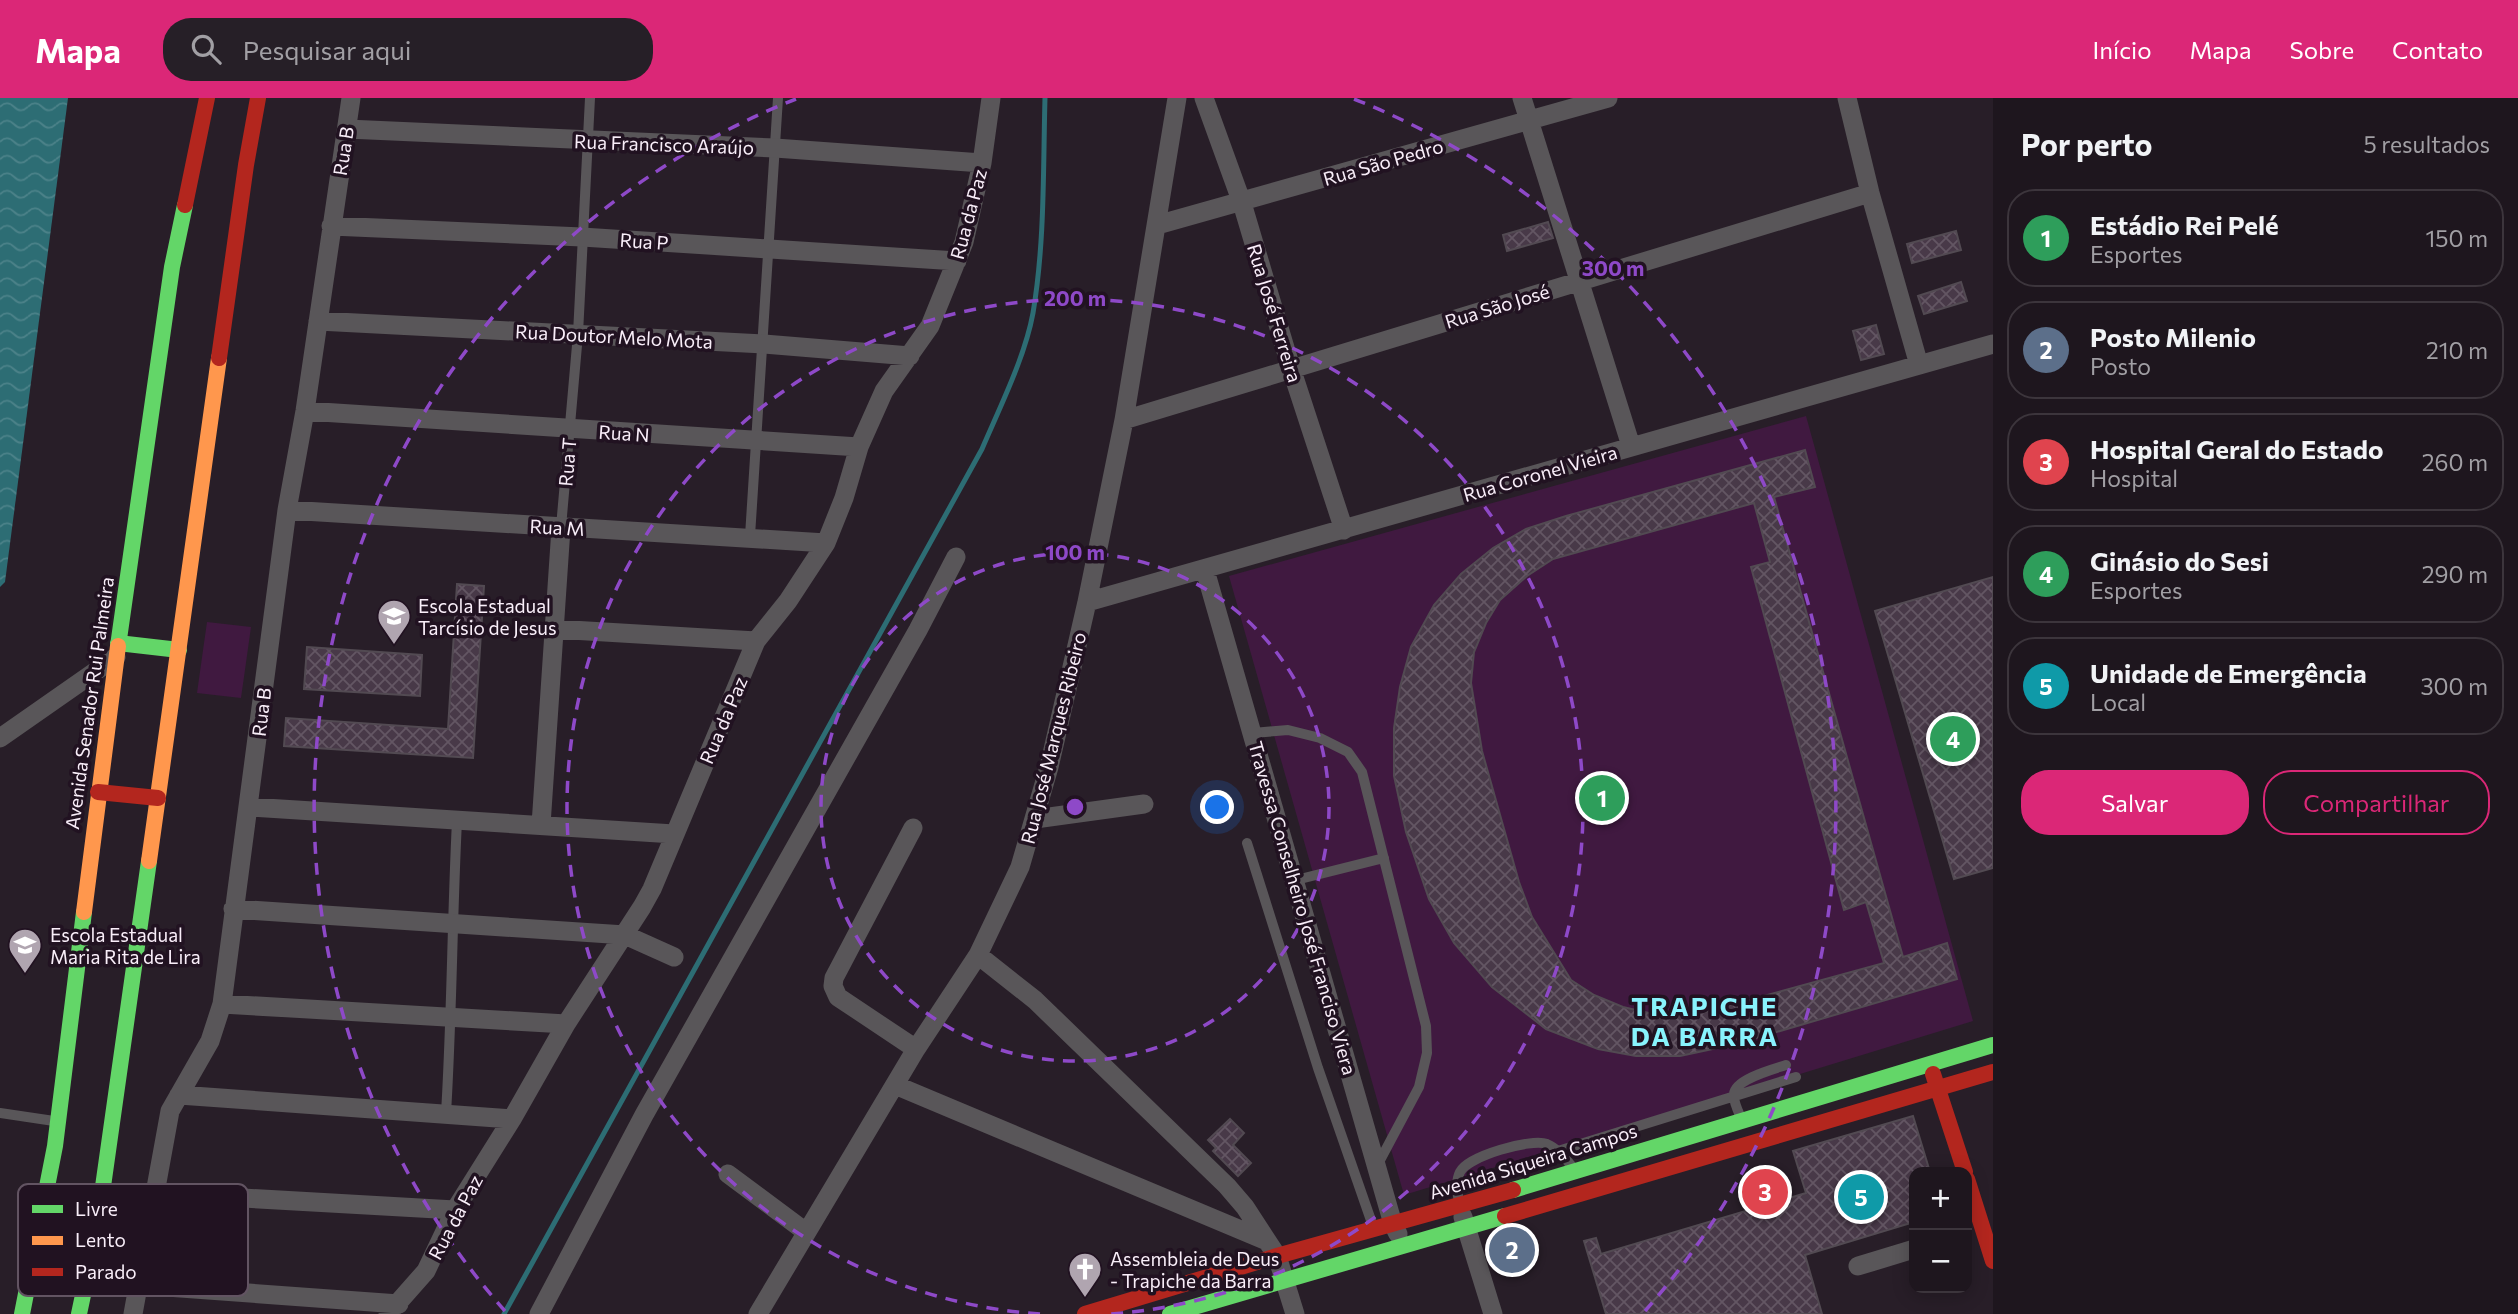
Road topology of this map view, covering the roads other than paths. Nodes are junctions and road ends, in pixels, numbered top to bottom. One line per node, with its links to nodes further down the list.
1 (207, 98): 48 (main road, Avenida Senador Rui Palmeira)
2 (258, 98): 49 (main road)
3 (351, 98): 13 (street, Rua B)
4 (590, 98): 14 (lane, Rua T)
5 (778, 98): 15 (lane)
6 (991, 98): 16 (street, Rua da Paz)
7 (1177, 98): 19 (street, Rua José Marques Ribeiro)
8 (1204, 98): 18 (street, Rua José Ferreira)
9 (1522, 98): 12 (street)
10 (1608, 98): 12 (street, Rua São Pedro)
11 (1847, 98): 17 (street)
12 (1530, 120): 18 (street, Rua São Pedro); 24 (street)
13 (347, 129): 14 (street, Rua Francisco Araújo); 20 (street, Rua B)
14 (589, 141): 15 (street, Rua Francisco Araújo); 21 (lane, Rua T)
15 (775, 148): 16 (street, Rua Francisco Araújo); 22 (lane)
16 (982, 163): 23 (street, Rua da Paz)
17 (1870, 193): 24 (street, Rua São José); 30 (street)
18 (1242, 203): 19 (street, Rua São Pedro); 31 (street, Rua José Ferreira)
19 (1157, 225): 33 (street, Rua José Marques Ribeiro)
20 (331, 226): 21 (street, Rua P); 25 (street, Rua B)
21 (582, 237): 22 (street, Rua P); 26 (lane, Rua T)
22 (768, 250): 23 (street, Rua P); 27 (lane)
23 (957, 261): 29 (street, Rua da Paz)
24 (1579, 282): 31 (street, Rua São José); 36 (street)
25 (318, 321): 26 (street, Rua Doutor Melo Mota); 32 (street, Rua B)
26 (578, 334): 27 (street, Rua Doutor Melo Mota); 34 (lane, Rua T)
27 (764, 344): 29 (street, Rua Doutor Melo Mota); 35 (lane)
28 (1993, 344): 30 (street, Rua Coronel Vieira)
29 (909, 356): 37 (street, Rua da Paz)
30 (1919, 365): 36 (street, Rua Coronel Vieira)
31 (1291, 368): 33 (street, Rua São José); 40 (street, Rua José Ferreira)
32 (305, 411): 34 (street, Rua N); 38 (street, Rua B)
33 (1124, 420): 45 (street, Rua José Marques Ribeiro)
34 (570, 430): 35 (street, Rua N); 39 (lane, Rua T)
35 (755, 442): 37 (street, Rua N); 41 (lane)
36 (1631, 446): 40 (street, Rua Coronel Vieira)
37 (859, 447): 42 (street, Rua da Paz)
38 (287, 510): 39 (street, Rua M); 55 (street, Rua B)
39 (561, 528): 41 (street, Rua M); 46 (street, Rua T)
40 (1344, 530): 44 (street, Rua Coronel Vieira)
41 (750, 537): 42 (street, Rua M)
42 (826, 543): 47 (street, Rua da Paz)
43 (956, 557): 122 (street)
44 (1205, 570): 45 (street, Rua Coronel Vieira); 50 (street, Travessa Conselheiro José Franciso Viera)
45 (1087, 602): 56 (street, Rua José Marques Ribeiro)
46 (554, 629): 47 (street); 58 (street, Rua T)
47 (755, 641): 60 (street, Rua da Paz)
48 (117, 650): 49 (main road); 51 (street); 52 (main road, Avenida Senador Rui Palmeira)
49 (178, 650): 53 (main road)
50 (1253, 733): 62 (lane); 63 (street, Travessa Conselheiro José Franciso Viera)
51 (0, 738)
52 (98, 792): 53 (main road); 85 (main road, Avenida Senador Rui Palmeira)
53 (158, 798): 96 (main road)
54 (1144, 804): 56 (street)
55 (249, 807): 57 (street); 64 (street, Rua B)
56 (1035, 818): 67 (street, Rua José Marques Ribeiro)
57 (457, 821): 58 (street); 65 (lane)
58 (541, 825): 60 (street)
59 (913, 828): 73 (street)
60 (674, 834): 66 (street, Rua da Paz)
61 (1247, 843): 103 (lane)
62 (1384, 858): 63 (lane); 90 (lane)
63 (1296, 880): 90 (street, Travessa Conselheiro José Franciso Viera)
64 (233, 909): 65 (street); 69 (street, Rua B)
65 (452, 924): 66 (street); 70 (lane)
66 (625, 935): 68 (street); 71 (street, Rua da Paz)
67 (978, 955): 73 (street, Rua José Marques Ribeiro); 108 (street)
68 (674, 957)
69 (222, 1004): 70 (street); 80 (street, Rua B)
70 (452, 1016): 71 (street); 83 (lane)
71 (566, 1024): 84 (street, Rua da Paz)
72 (1993, 1045): 74 (main road, Avenida Siqueira Campos)
73 (916, 1049): 78 (street, Rua José Marques Ribeiro)
74 (1930, 1064): 79 (main road); 86 (main road, Avenida Siqueira Campos)
75 (1786, 1065): 81 (lane)
76 (1993, 1072): 79 (main road)
77 (1796, 1077): 81 (lane)
78 (895, 1085): 104 (street, Rua José Marques Ribeiro); 108 (street)
79 (1938, 1089): 91 (main road); 99 (main road)
80 (179, 1095): 83 (street); 97 (street, Rua B)
81 (1734, 1098): 86 (lane); 87 (lane)
82 (0, 1113): 85 (lane)
83 (446, 1113): 84 (street)
84 (512, 1119): 101 (street, Rua da Paz)
85 (58, 1121): 95 (main road, Avenida Senador Rui Palmeira)
86 (1742, 1121): 88 (main road, Avenida Siqueira Campos)
87 (1641, 1124): 88 (lane); 89 (lane)
88 (1647, 1149): 92 (main road, Avenida Siqueira Campos)
89 (1558, 1151): 92 (lane); 100 (lane)
90 (1376, 1166): 103 (street, Travessa Conselheiro José Franciso Viera)
91 (1963, 1167)
92 (1575, 1171): 94 (main road, Avenida Siqueira Campos)
93 (728, 1174): 104 (street)
94 (1554, 1177): 99 (lane); 100 (main road, Avenida Siqueira Campos)
95 (48, 1184)
96 (103, 1184)
97 (157, 1184)
98 (248, 1198): 101 (street)
99 (1562, 1199): 105 (main road)
100 (1459, 1206): 103 (main road, Avenida Siqueira Campos); 105 (street)
101 (455, 1210): 117 (street, Rua da Paz)
102 (1972, 1212): 106 (main road)
103 (1383, 1226): 107 (street, Travessa Conselheiro José Franciso Viera); 108 (main road, Avenida Siqueira Campos)
104 (800, 1228): 123 (street, Rua José Marques Ribeiro)
105 (1467, 1228): 107 (main road); 126 (street)
106 (1975, 1231): 110 (main road)
107 (1403, 1245): 112 (main road)
108 (1272, 1249): 112 (street); 118 (main road, Avenida Siqueira Campos)
109 (1909, 1250): 111 (street)
110 (1993, 1261)
111 (1857, 1266)
112 (1285, 1280): 124 (main road); 125 (street)
113 (248, 1295): 117 (street)
114 (26, 1296): 119 (main road, Avenida Senador Rui Palmeira)
115 (83, 1296): 120 (main road)
116 (137, 1296): 121 (street, Rua B)
117 (393, 1309)
118 (1093, 1313)
119 (22, 1314)
120 (79, 1314)
121 (133, 1314)
122 (538, 1314)
123 (758, 1314)
124 (1170, 1314)
125 (1295, 1314)
126 (1493, 1314)

